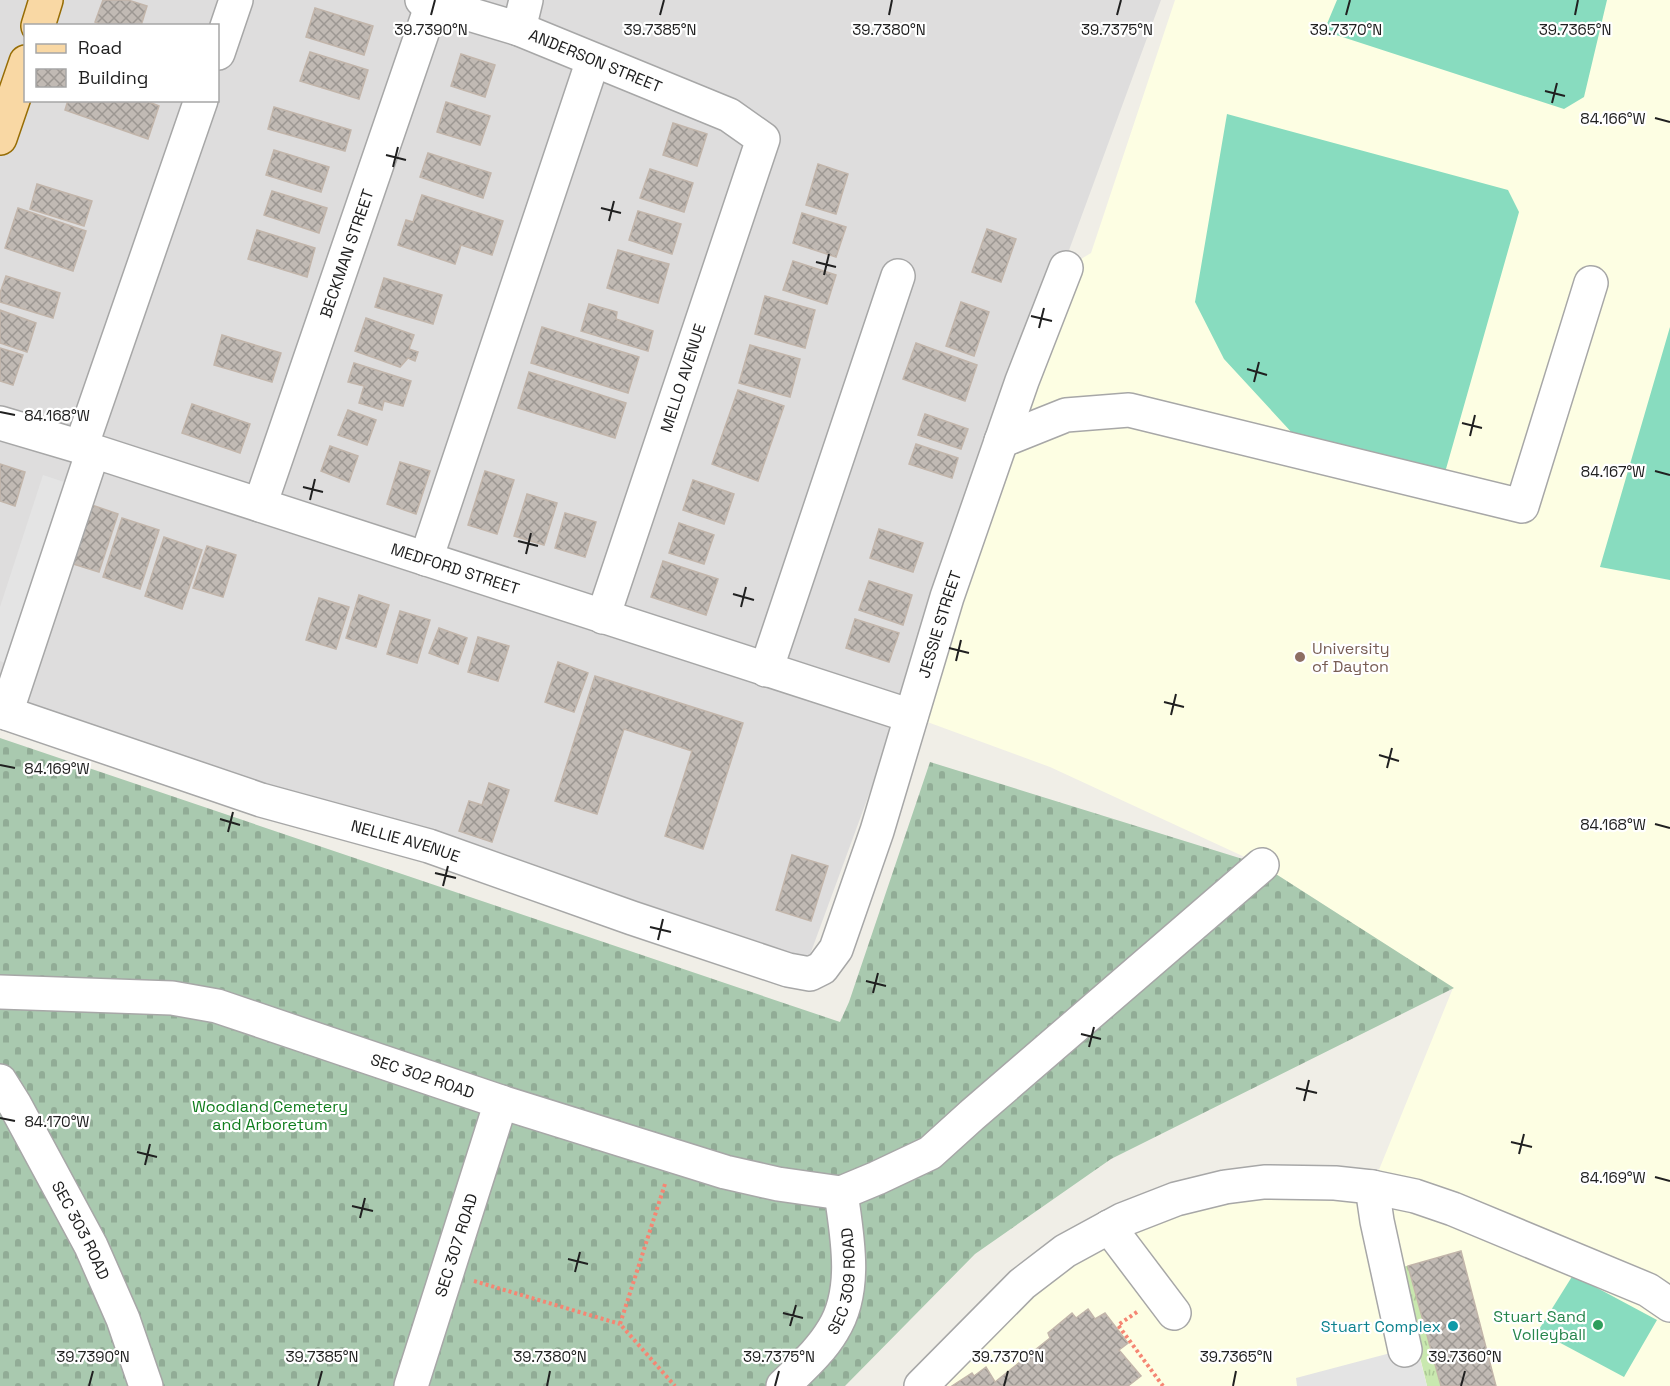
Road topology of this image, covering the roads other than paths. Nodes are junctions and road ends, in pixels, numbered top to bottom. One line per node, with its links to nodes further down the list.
1 (46, 0): 5 (main road)
2 (236, 0): 6 (street)
3 (427, 2): 4 (street, ANDERSON STREET); 18 (street, BECKMAN STREET)
4 (523, 14): 7 (street, ANDERSON STREET)
5 (39, 24)
6 (219, 50)
7 (593, 60): 11 (street, ANDERSON STREET); 19 (street)
8 (24, 68): 10 (main road)
9 (200, 102): 17 (street)
10 (0, 138)
11 (763, 139): 20 (street, MELLO AVENUE)
12 (1065, 268): 16 (street, JESSIE STREET)
13 (898, 276): 21 (street)
14 (1591, 283): 16 (street)
15 (0, 423): 17 (street, MEDFORD STREET)
16 (1001, 441): 23 (street, JESSIE STREET)
17 (87, 449): 18 (street, MEDFORD STREET); 22 (street)
18 (260, 506): 19 (street, MEDFORD STREET)
19 (426, 560): 20 (street, MEDFORD STREET)
20 (603, 617): 21 (street, MEDFORD STREET)
21 (766, 670): 23 (street, MEDFORD STREET)
22 (3, 712): 25 (street, NELLIE AVENUE)
23 (911, 717): 25 (street, JESSIE STREET)
24 (1262, 865): 30 (street)
25 (810, 974)
26 (0, 992): 28 (street, SEC 302 ROAD)
27 (0, 1081): 35 (street, SEC 303 ROAD)
28 (501, 1102): 30 (street, SEC 302 ROAD); 36 (street, SEC 307 ROAD)
29 (1372, 1187): 31 (street); 32 (street); 34 (street)
30 (841, 1192): 37 (street, SEC 309 ROAD)
31 (1109, 1227): 33 (street); 38 (street)
32 (1670, 1305)
33 (1159, 1310)
34 (1405, 1350)
35 (146, 1386)
36 (411, 1386)
37 (783, 1386)
38 (921, 1386)

